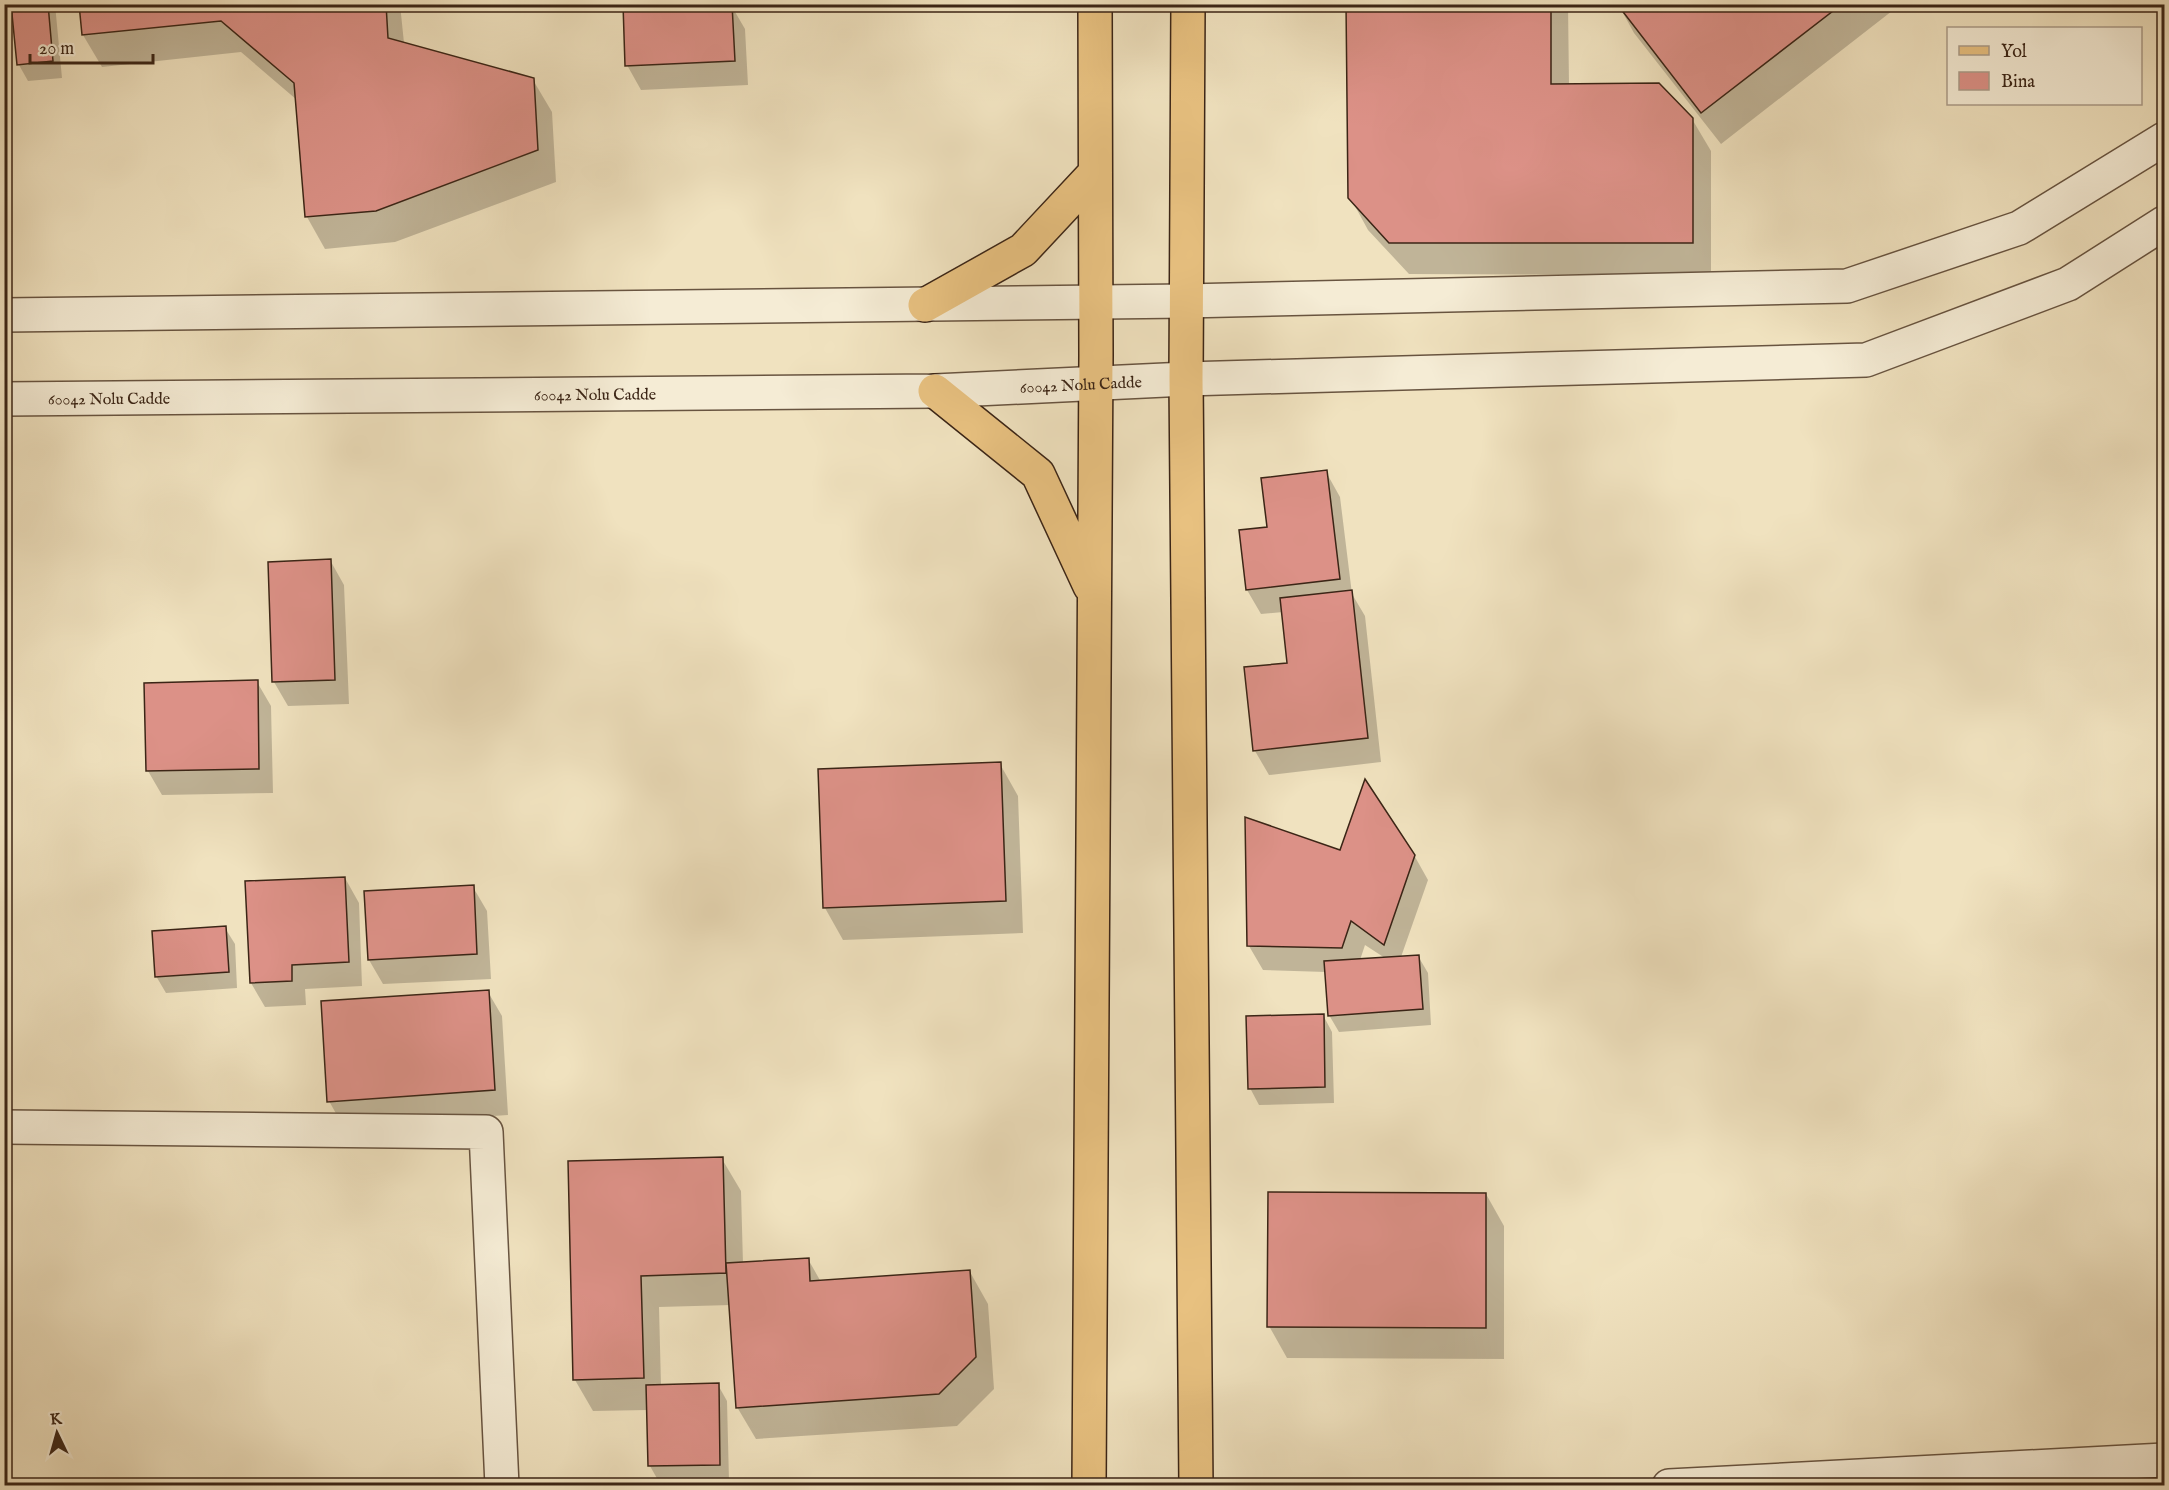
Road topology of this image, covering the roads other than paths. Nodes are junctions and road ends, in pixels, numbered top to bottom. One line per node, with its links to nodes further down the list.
1 (1095, 4): 4 (main road)
2 (1188, 4): 6 (main road)
3 (2164, 139): 6 (street)
4 (1095, 173): 7 (main road); 8 (main road)
5 (2164, 223): 10 (street, 60042 Nolu Cadde)
6 (1186, 301): 7 (street); 10 (main road)
7 (1096, 302): 8 (street); 11 (main road)
8 (924, 305): 9 (street)
9 (4, 315)
10 (1186, 379): 11 (street, 60042 Nolu Cadde); 19 (main road)
11 (1094, 383): 12 (street, 60042 Nolu Cadde); 14 (main road)
12 (935, 391): 13 (street, 60042 Nolu Cadde); 14 (main road)
13 (4, 399)
14 (1094, 594): 18 (main road)
15 (4, 1127): 17 (street)
16 (2164, 1460): 20 (street)
17 (502, 1485)
18 (1089, 1485)
19 (1196, 1485)
20 (1669, 1485)

